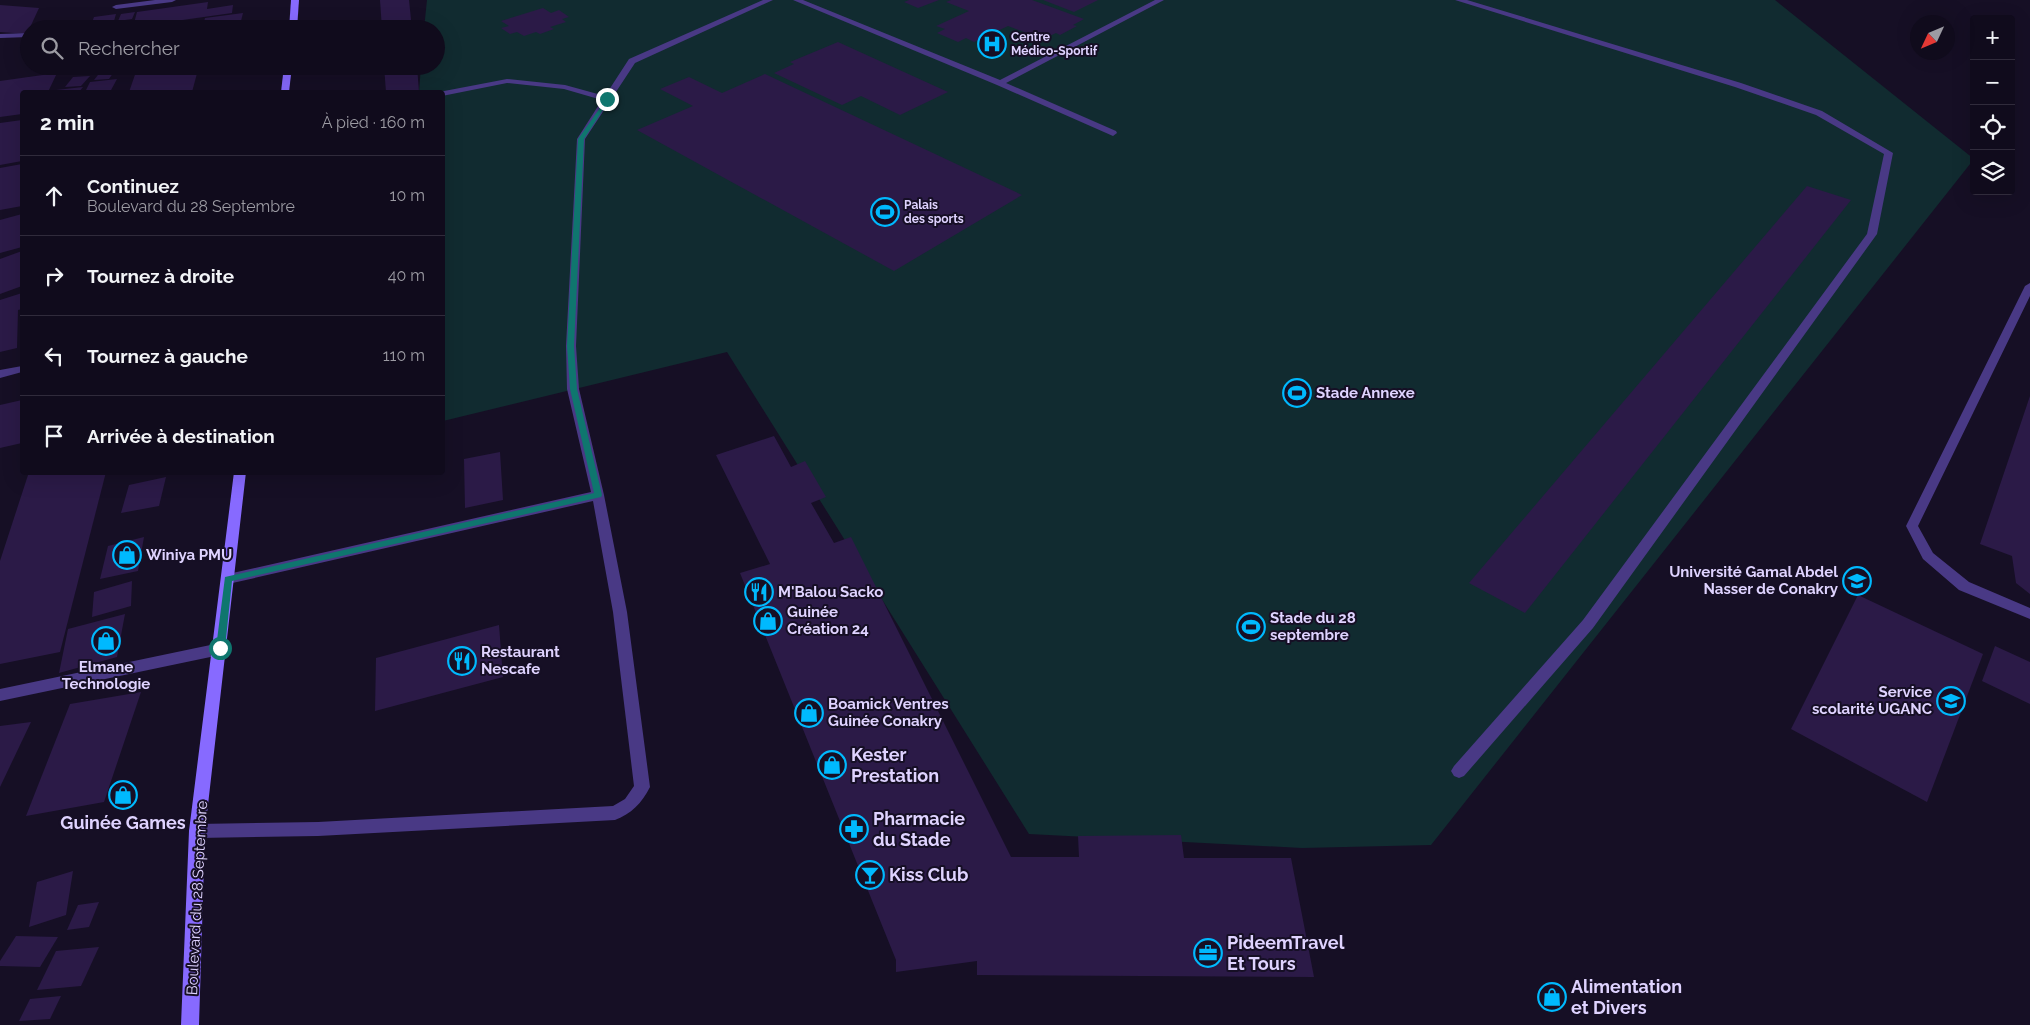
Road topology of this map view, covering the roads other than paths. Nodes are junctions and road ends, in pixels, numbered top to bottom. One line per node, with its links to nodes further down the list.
1 (172, 0): 7 (street)
2 (295, 0): 8 (main road)
3 (769, 0): 15 (street)
4 (797, 0): 12 (street)
5 (1160, 0): 12 (street)
6 (1459, 0): 26 (street)
7 (116, 7)
8 (294, 20)
9 (20, 35): 10 (street)
10 (0, 36)
11 (287, 75): 13 (main road)
12 (1000, 83): 16 (street)
13 (285, 90)
14 (445, 93): 15 (street)
15 (607, 99): 21 (street)
16 (1113, 133)
17 (2030, 286): 23 (street)
18 (20, 369): 19 (street)
19 (0, 374)
20 (240, 475): 22 (main road, Boulevard du 28 Septembre)
21 (598, 495): 22 (street); 27 (street)
22 (228, 579): 24 (main road, Boulevard du 28 Septembre)
23 (2030, 614)
24 (220, 648): 25 (street); 27 (main road, Boulevard du 28 Septembre)
25 (0, 695)
26 (1459, 771)
27 (197, 831): 28 (main road, Boulevard du 28 Septembre)
28 (190, 1025)

